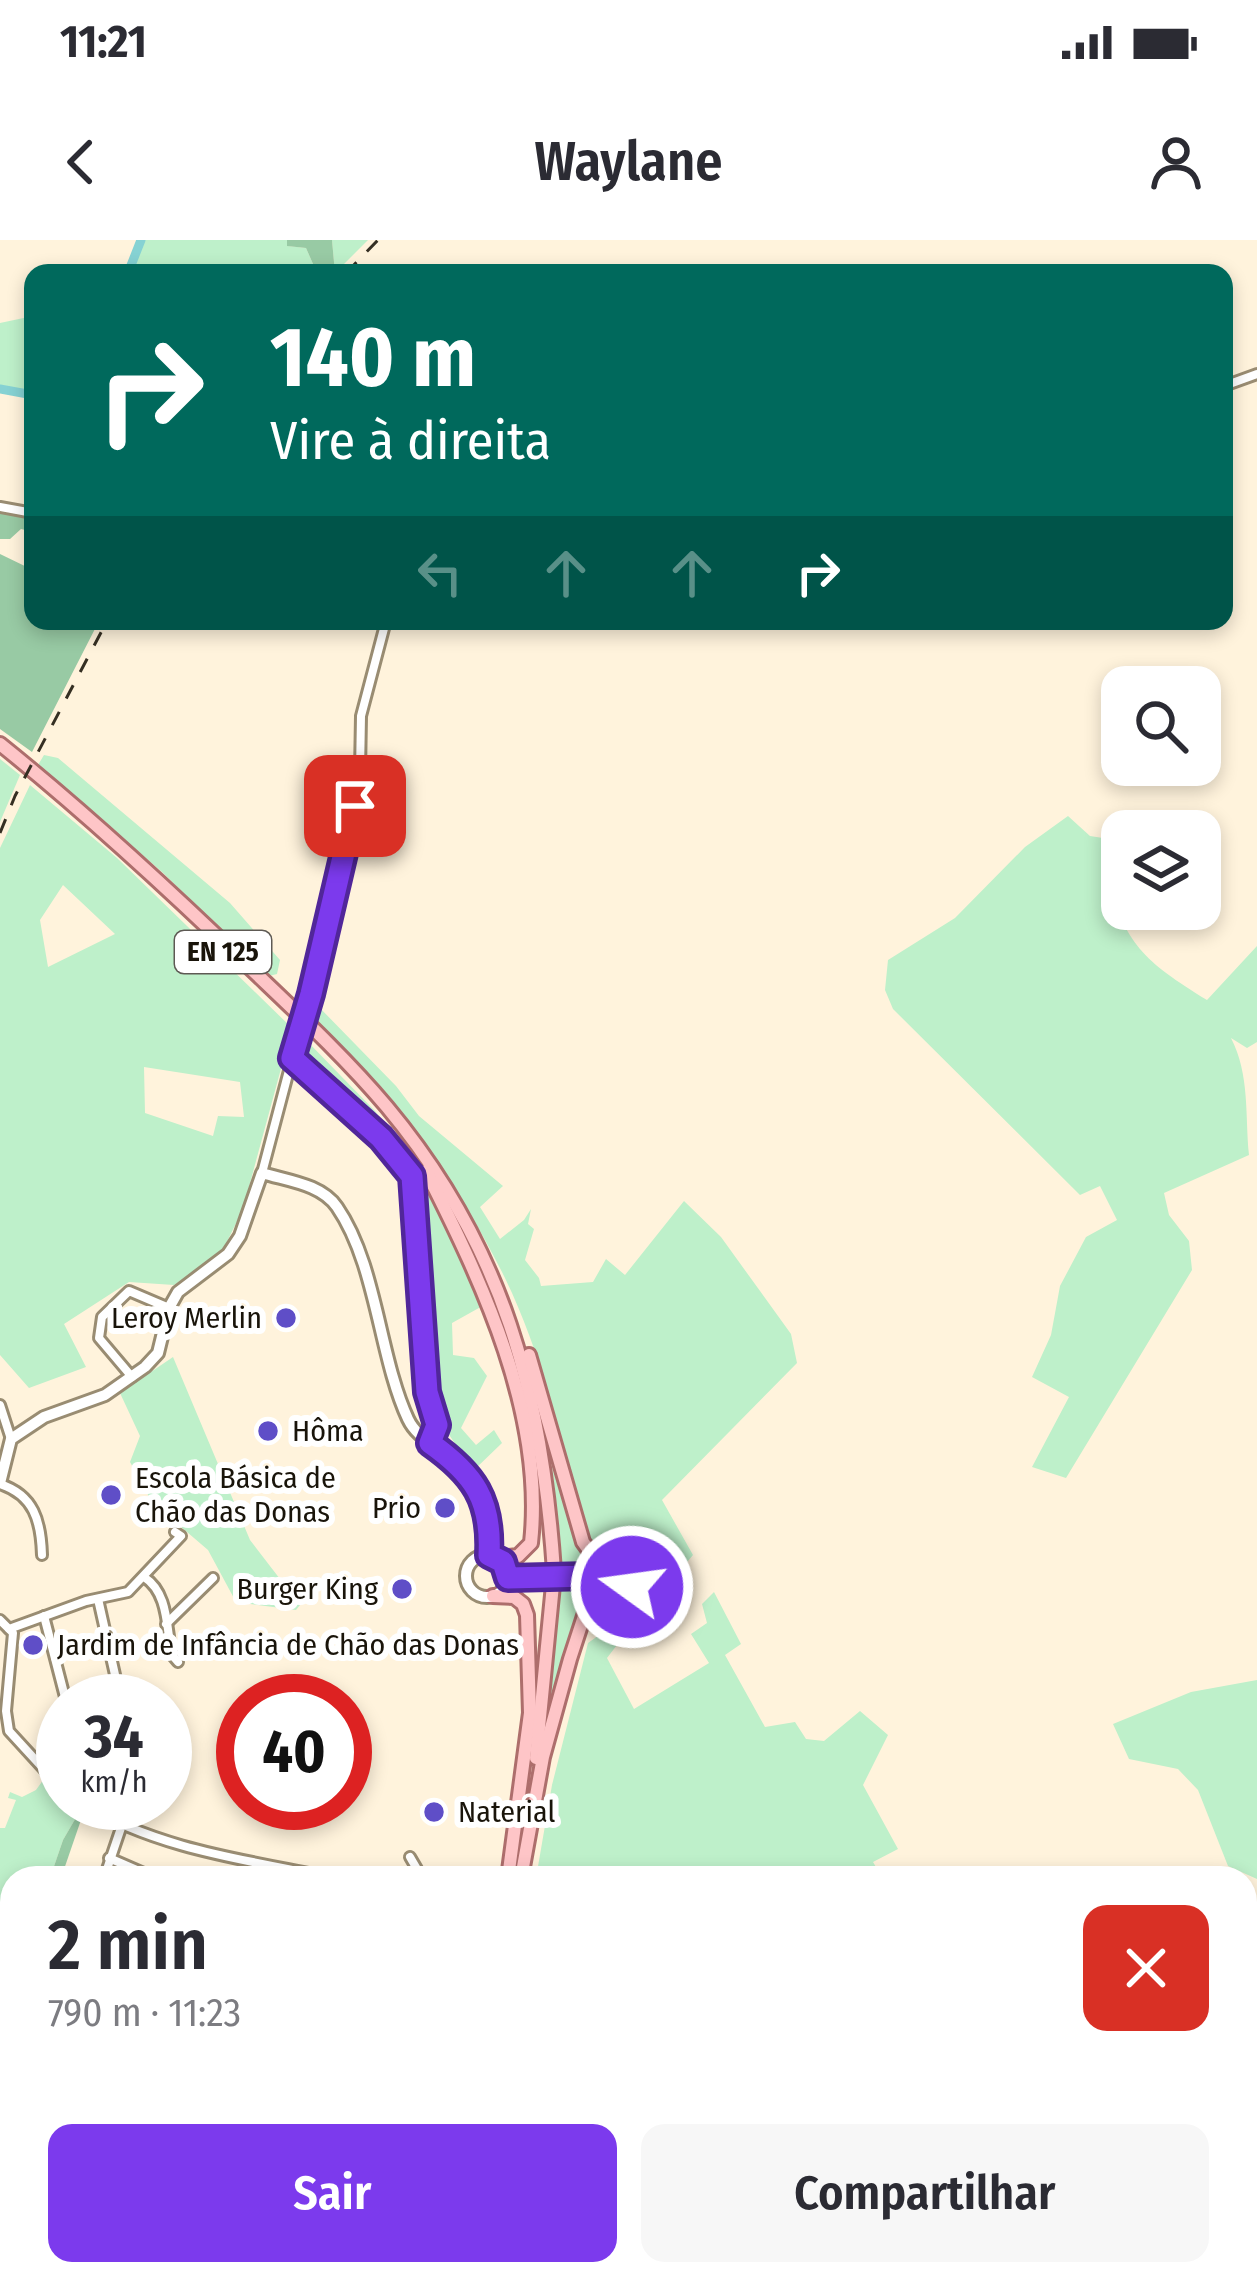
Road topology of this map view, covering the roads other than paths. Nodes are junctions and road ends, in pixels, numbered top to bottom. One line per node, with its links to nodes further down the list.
1 (384, 630): 3 (street, bridge)
2 (0, 749): 4 (main road, EN 125); 5 (main road, EN 125)
3 (292, 1058): 6 (street); 11 (street)
4 (416, 1144): 16 (main road); 21 (main road, EN 125)
5 (425, 1170): 15 (main road); 21 (main road, EN 125)
6 (262, 1173): 7 (street); 11 (street)
7 (169, 1308): 8 (street); 8 (street)
8 (132, 1377): 10 (street)
9 (0, 1405): 10 (street)
10 (11, 1439): 12 (street)
11 (430, 1443): 15 (street)
12 (0, 1483): 14 (street)
13 (175, 1532): 18 (street)
14 (42, 1555)
15 (494, 1556): 20 (street); 22 (street)
16 (604, 1556): 17 (street); 23 (street)
17 (590, 1576): 20 (street); 23 (street)
18 (144, 1577): 24 (street); 27 (street)
19 (213, 1578): 27 (street)
20 (508, 1578): 22 (street)
21 (551, 1578): 44 (main road, EN 125)
22 (494, 1597): 43 (main road)
23 (605, 1598): 45 (main road)
24 (98, 1600): 25 (street); 31 (street)
25 (44, 1616): 28 (street); 30 (street)
26 (0, 1620): 28 (street)
27 (166, 1624): 29 (street)
28 (9, 1629): 33 (street)
29 (178, 1662)
30 (59, 1674)
31 (115, 1674)
32 (0, 1734): 33 (street)
33 (17, 1743): 34 (street)
34 (36, 1762)
35 (120, 1830): 38 (street)
36 (142, 1830): 41 (street)
37 (410, 1857): 42 (street)
38 (110, 1858): 39 (street); 40 (street)
39 (108, 1866)
40 (128, 1866)
41 (272, 1866)
42 (415, 1866)
43 (515, 1866)
44 (516, 1866)
45 (517, 1866)

